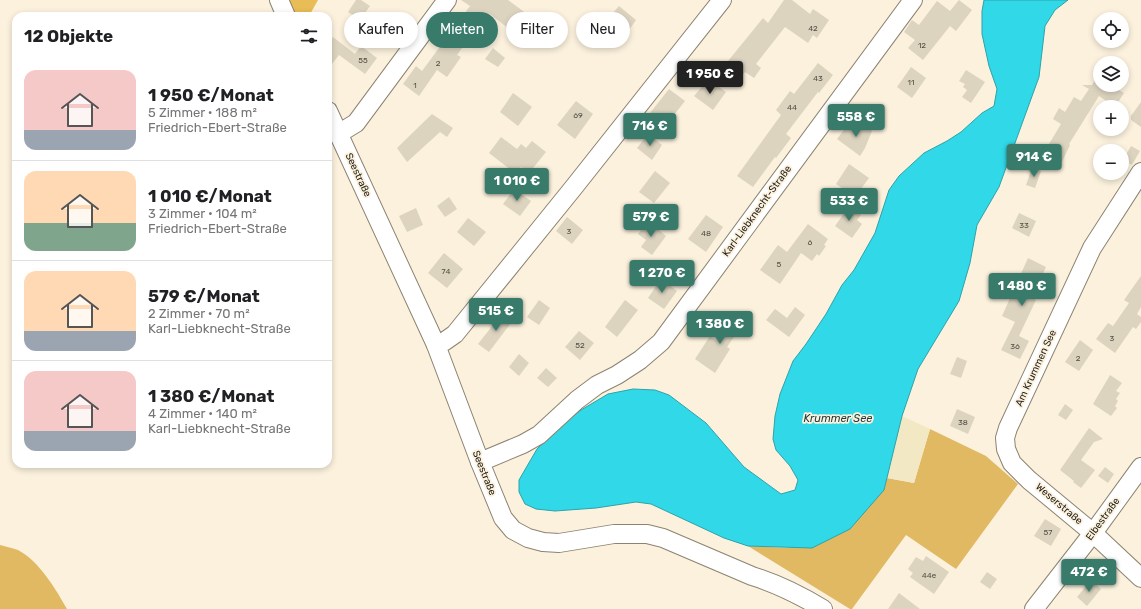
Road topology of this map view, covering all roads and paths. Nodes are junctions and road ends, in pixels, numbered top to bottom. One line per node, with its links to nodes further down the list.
1 (447, 0): 5 (street)
2 (722, 0): 7 (street)
3 (913, 0): 8 (street, Karl-Liebknecht-Straße)
4 (332, 120): 5 (street, Seestraße)
5 (338, 134): 7 (street, Seestraße)
6 (1141, 172): 9 (street, Am Krummen See)
7 (436, 345): 8 (street, Seestraße)
8 (480, 462): 13 (street, Seestraße)
9 (1012, 463): 11 (street, Weserstraße)
10 (1141, 467): 11 (street, Elbestraße)
11 (1093, 533): 12 (street, Weserstraße); 14 (street, Elbestraße)
12 (1141, 578)
13 (823, 609)
14 (1034, 609)

